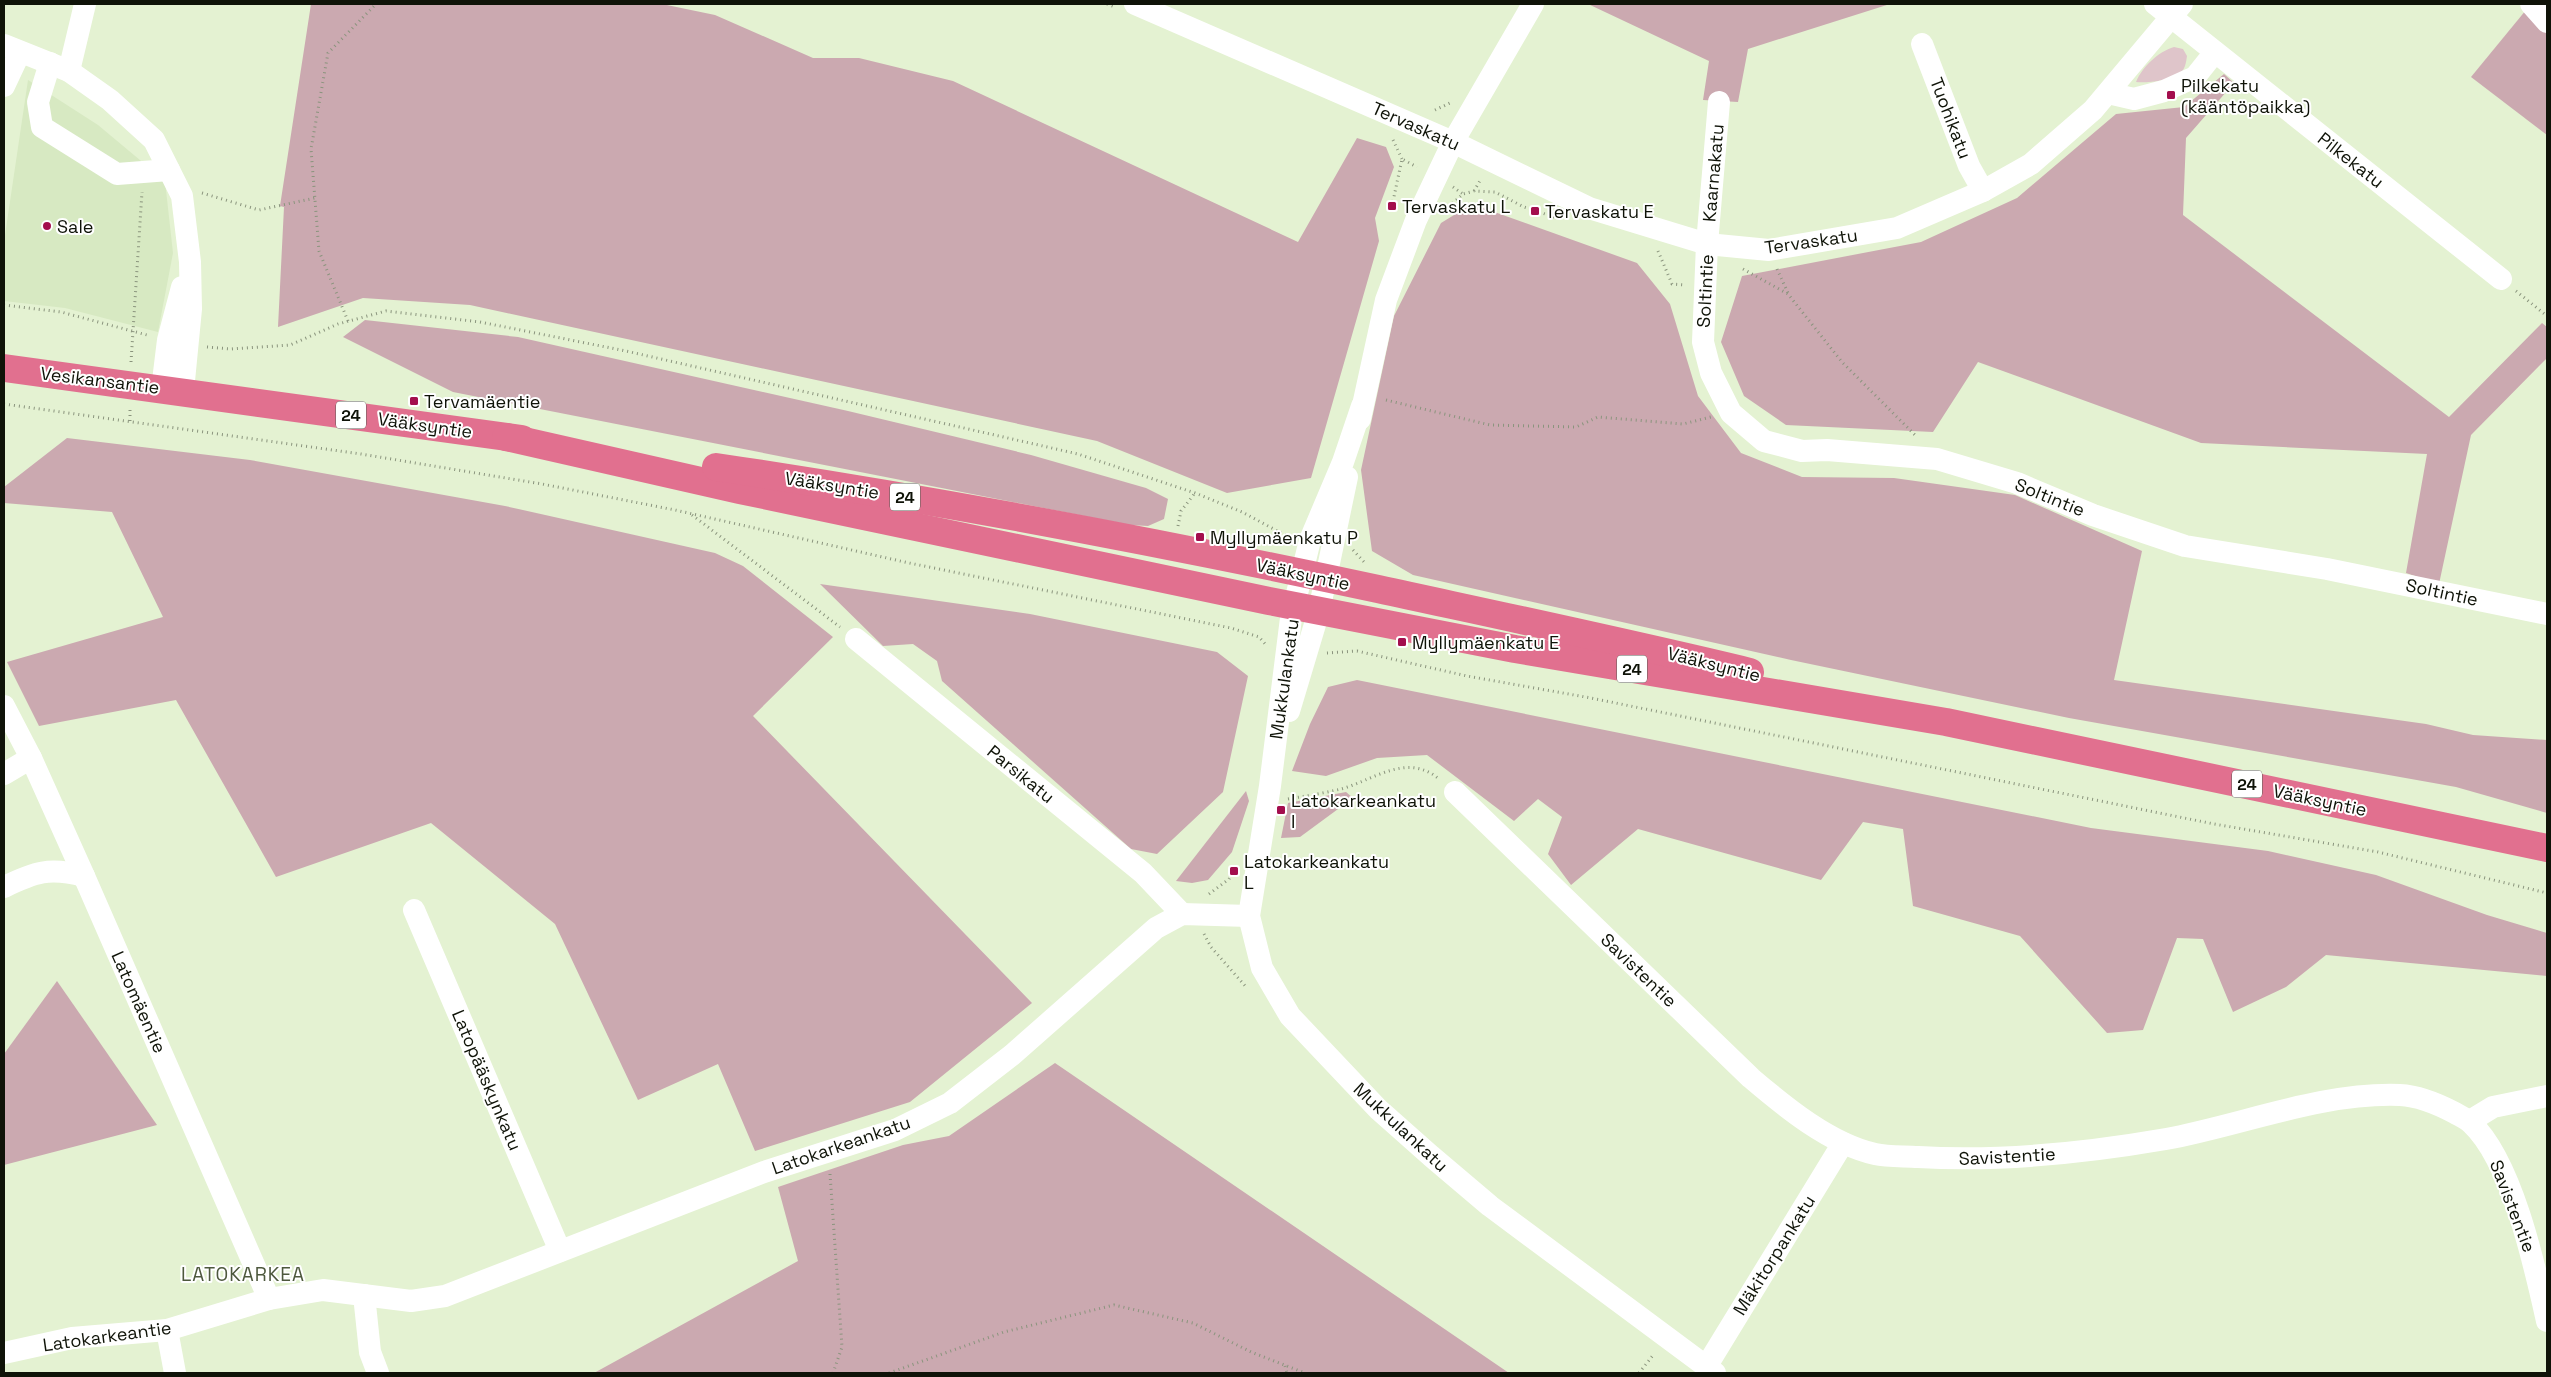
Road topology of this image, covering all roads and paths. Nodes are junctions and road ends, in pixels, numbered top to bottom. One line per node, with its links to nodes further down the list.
1 (85, 4): 11 (street)
2 (376, 4): 21 (path)
3 (1135, 4): 15 (street, Tervaskatu)
4 (1533, 4): 15 (street, Mukkulankatu)
5 (2531, 4): 7 (street)
6 (2170, 8): 10 (street, Pilkekatu); 13 (street, Tervaskatu)
7 (2547, 22)
8 (1922, 44): 20 (street, Tuohikatu)
9 (12, 48): 11 (street); 12 (street)
10 (2215, 52): 13 (street); 27 (street, Pilkekatu)
11 (59, 67): 17 (street); 18 (street)
12 (4, 86)
13 (2108, 93): 20 (street, Tervaskatu)
14 (1719, 102): 24 (street, Kaarnakatu)
15 (1453, 142): 16 (street, Tervaskatu); 37 (street, Mukkulankatu)
16 (1493, 161): 19 (path); 24 (street, Tervaskatu)
17 (143, 174): 18 (street); 32 (path)
18 (173, 178): 21 (path); 33 (street)
19 (1474, 191): 22 (path); 23 (path)
20 (1983, 191): 24 (street, Tervaskatu)
21 (315, 198): 31 (path)
22 (1439, 215)
23 (1558, 218)
24 (1707, 244): 28 (street, Soltintie)
25 (1649, 248): 28 (path)
26 (1741, 268): 41 (path)
27 (2501, 278): 30 (path)
28 (1707, 287): 38 (street, Soltintie)
29 (4, 305): 32 (path)
30 (2547, 316)
31 (348, 321): 33 (path); 42 (path)
32 (132, 331): 33 (path); 35 (path)
33 (178, 343): 36 (street)
34 (4, 368): 35 (highway, Vesikansantie / 24)
35 (130, 384): 36 (highway, Vesikansantie / 24); 39 (path)
36 (180, 391): 40 (highway, Vääksyntie / 24)
37 (1364, 401): 38 (path); 44 (street, Mukkulankatu)
38 (1732, 413): 41 (street, Soltintie)
39 (130, 420)
40 (506, 437): 44 (highway, Vääksyntie / 24); 45 (highway, Vääksyntie / 24)
41 (1937, 459): 46 (street, Soltintie)
42 (1195, 493)
43 (690, 513): 47 (path)
44 (1314, 575): 45 (street, Mukkulankatu); 49 (highway, Vääksyntie / 24)
45 (1307, 608): 49 (highway, Vääksyntie / 24); 53 (street, Mukkulankatu)
46 (2547, 614)
47 (856, 639): 58 (street, Parsikatu)
48 (4, 706): 50 (street, Latomäentie)
49 (1946, 722): 54 (highway, Vääksyntie / 24)
50 (31, 758): 51 (street); 55 (street, Latomäentie)
51 (4, 774)
52 (1455, 792): 53 (path); 62 (street, Savistentie)
53 (1276, 793): 59 (street, Mukkulankatu)
54 (2547, 848)
55 (84, 876): 56 (street); 67 (street, Latomäentie)
56 (4, 886)
57 (414, 910): 64 (street, Latopääskynkatu)
58 (1182, 914): 59 (street); 63 (street, Latokarkeankatu)
59 (1249, 916): 72 (street, Mukkulankatu)
60 (2547, 1096): 61 (street)
61 (2470, 1122): 62 (street, Savistentie); 68 (street, Savistentie)
62 (1843, 1143): 72 (street, Mäkitorpankatu)
63 (828, 1151): 64 (street, Latokarkeankatu); 75 (path)
64 (560, 1251): 66 (street, Latokarkeankatu)
65 (364, 1295): 66 (street, Latokarkeantie); 67 (street, Latokarkeantie); 74 (street)
66 (445, 1296)
67 (269, 1299): 69 (street, Latokarkeantie)
68 (2547, 1321)
69 (167, 1330): 70 (street, Latokarkeantie); 73 (street)
70 (4, 1353)
71 (1285, 1366): 76 (path); 77 (path); 78 (path)
72 (1710, 1370)
73 (175, 1373)
74 (378, 1373)
75 (833, 1373)
76 (889, 1373)
77 (1287, 1373)
78 (1305, 1373)

